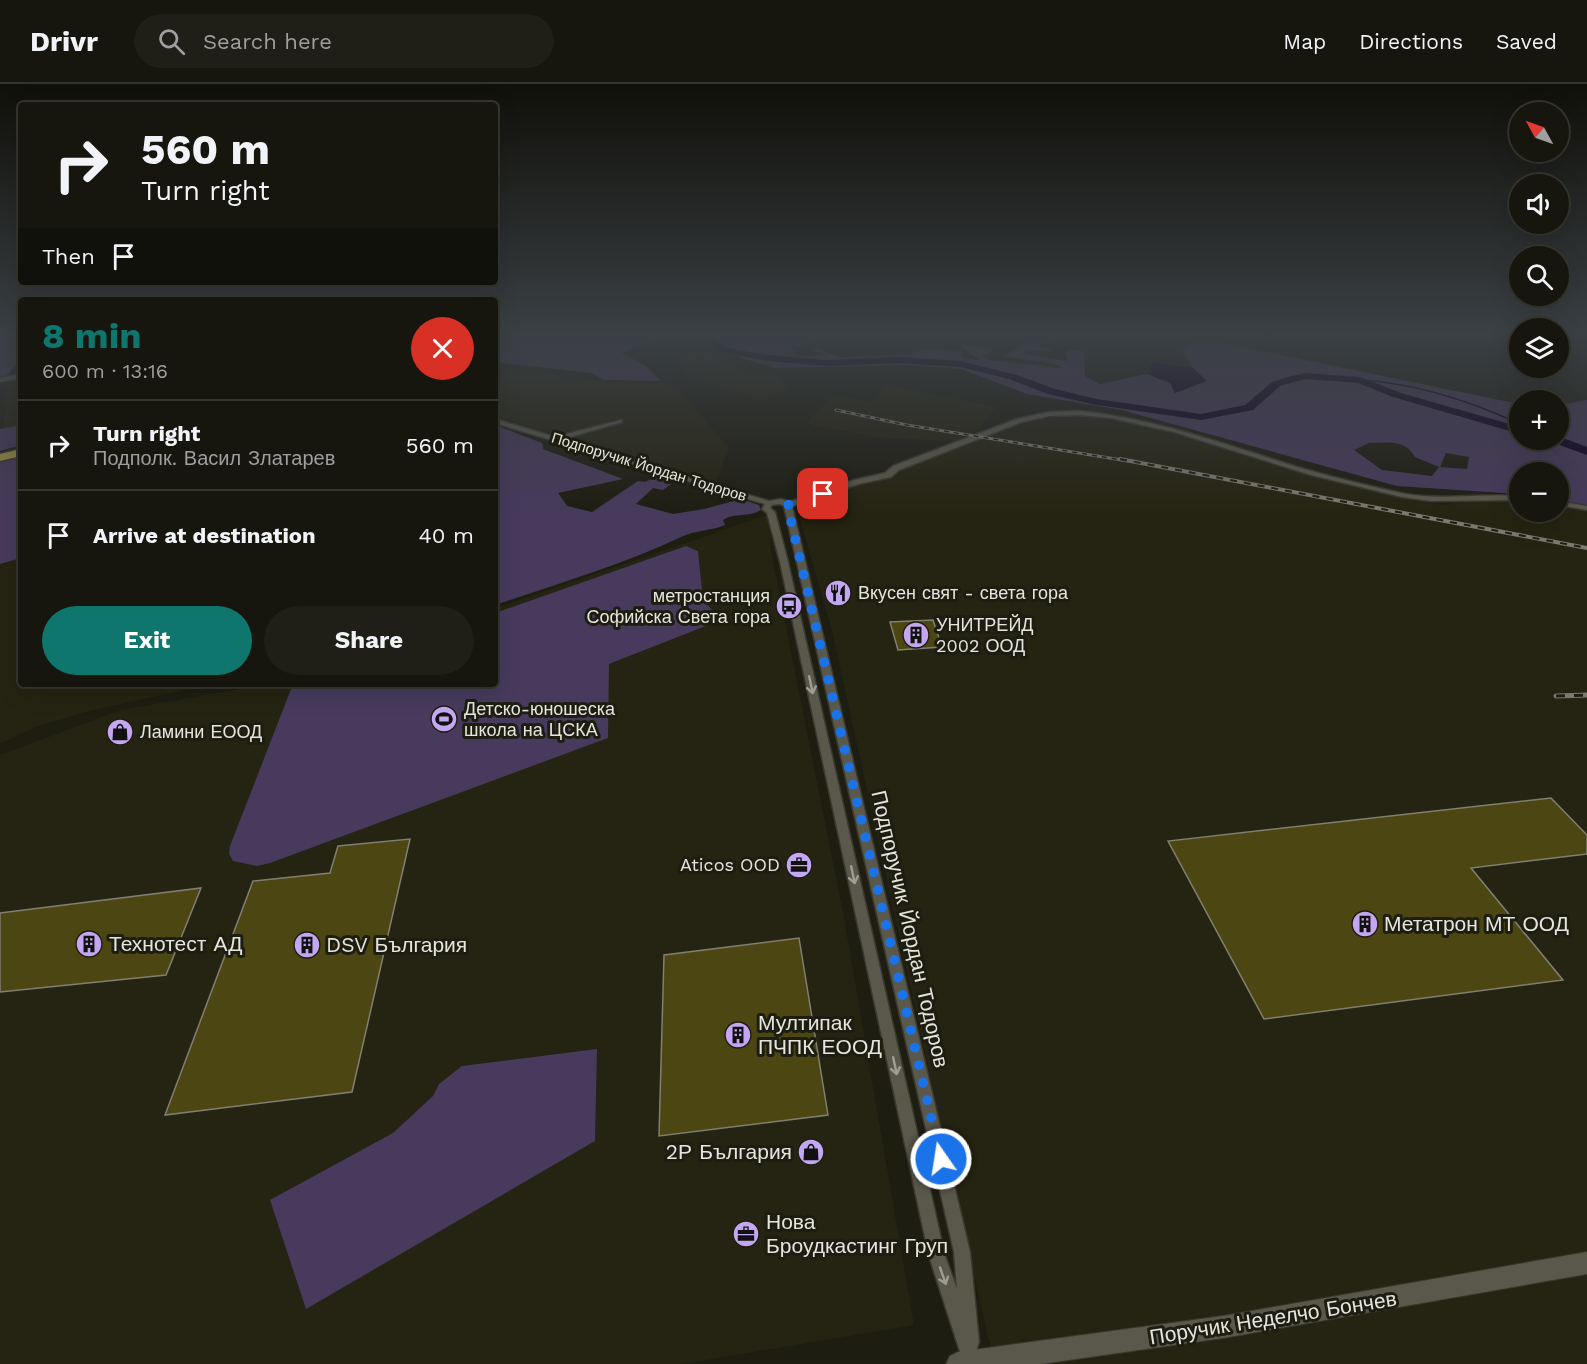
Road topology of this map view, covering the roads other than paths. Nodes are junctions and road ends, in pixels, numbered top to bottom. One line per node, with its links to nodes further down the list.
1 (620, 421): 3 (street)
2 (498, 422): 3 (street, Подпоручик Йордан Тодоров)
3 (555, 439): 10 (street, Подпоручик Йордан Тодоров)
4 (18, 451): 6 (main road)
5 (18, 451): 7 (main road)
6 (0, 454)
7 (0, 458)
8 (1509, 498): 11 (street)
9 (1569, 505): 12 (street)
10 (770, 507): 11 (street); 14 (street, one-way to 14)
11 (788, 507): 14 (street, Подпоручик Йордан Тодоров)
12 (1587, 508)
13 (1587, 1263): 14 (street, Поручик Неделчо Бончев)
14 (968, 1363)

